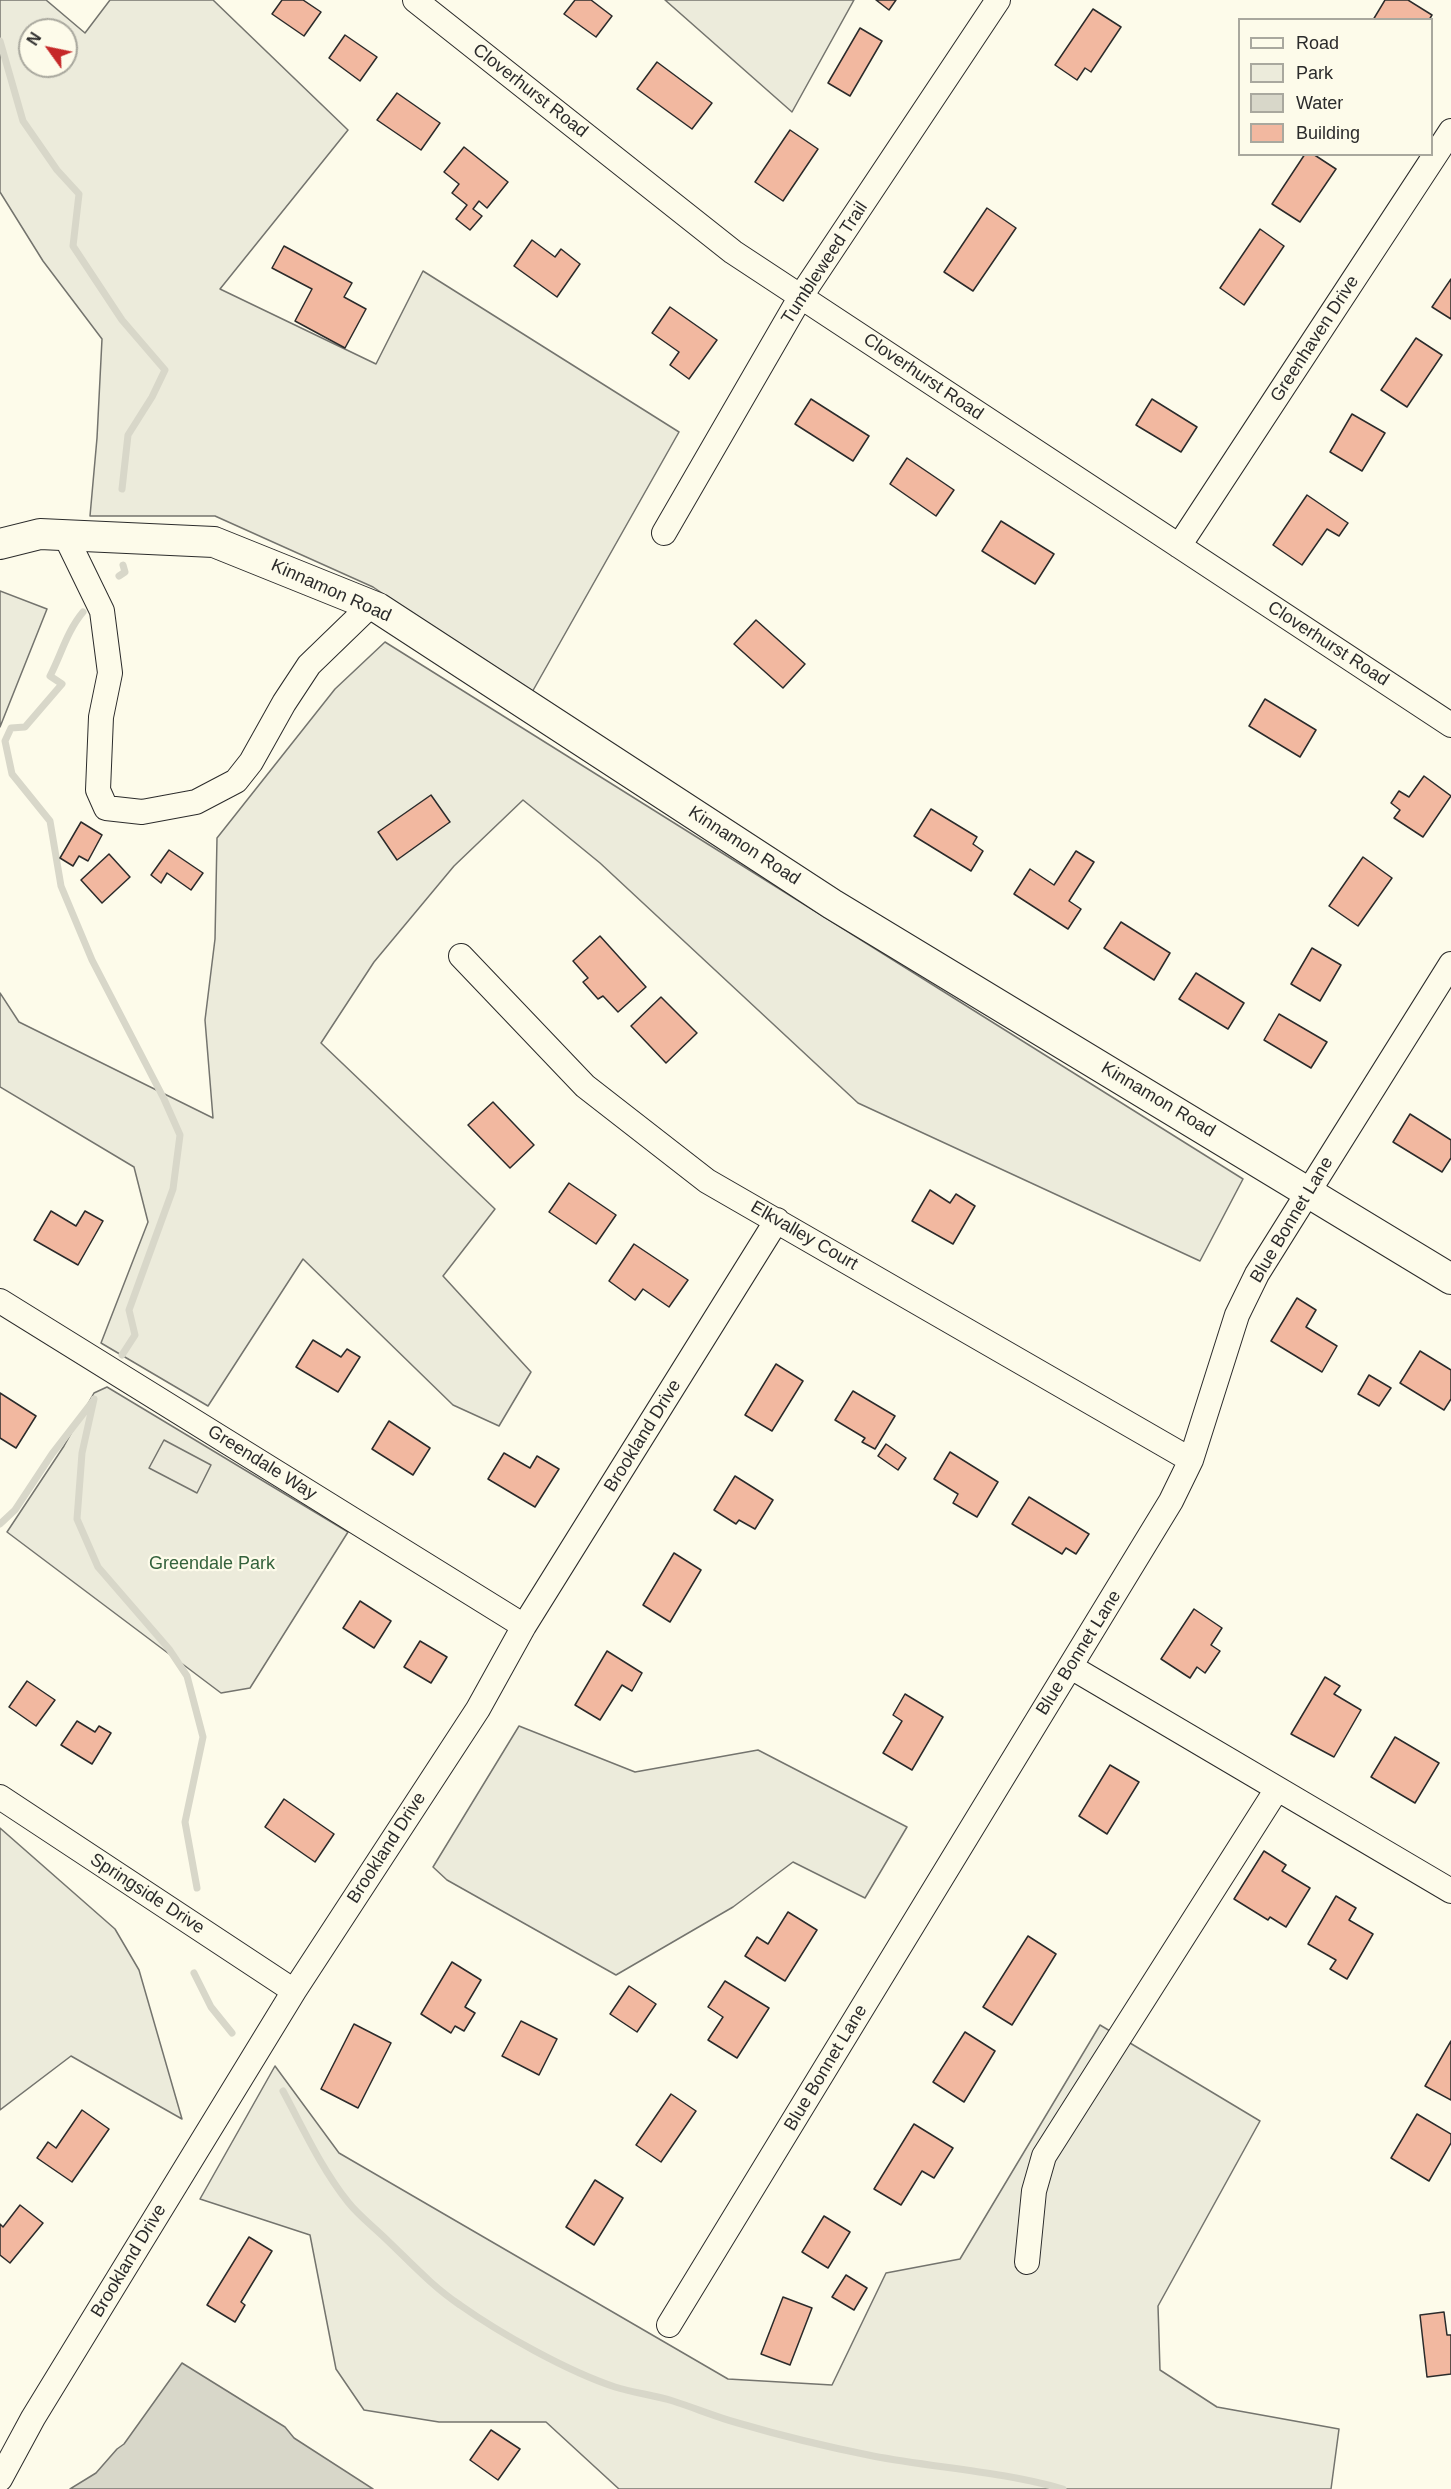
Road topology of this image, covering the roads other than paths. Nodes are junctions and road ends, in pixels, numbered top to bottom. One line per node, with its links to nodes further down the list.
1 (415, 0): 4 (street, Cloverhurst Road)
2 (998, 0): 4 (street, Tumbleweed Trail)
3 (1451, 131): 8 (street, Greenhaven Drive)
4 (801, 296): 5 (street, Tumbleweed Trail); 8 (street, Cloverhurst Road)
5 (664, 533)
6 (65, 535): 7 (main road, Kinnamon Road); 9 (main road, Kinnamon Road); 9 (street)
7 (0, 544)
8 (1179, 546): 10 (street, Cloverhurst Road)
9 (371, 605): 13 (main road, Kinnamon Road)
10 (1451, 725)
11 (460, 956): 14 (street, Elkvalley Court)
12 (1451, 964): 13 (street, Blue Bonnet Lane)
13 (1308, 1191): 15 (main road, Kinnamon Road); 17 (street, Blue Bonnet Lane)
14 (777, 1220): 17 (street, Elkvalley Court); 18 (street, Brookland Drive)
15 (1451, 1279)
16 (0, 1301): 18 (street, Greendale Way)
17 (1191, 1460): 19 (street, Blue Bonnet Lane)
18 (524, 1626): 23 (street, Brookland Drive)
19 (1071, 1667): 20 (street); 25 (street, Blue Bonnet Lane)
20 (1277, 1789): 22 (street); 24 (street)
21 (0, 1797): 23 (street, Springside Drive)
22 (1451, 1891)
23 (294, 1991): 26 (street, Brookland Drive)
24 (1027, 2262)
25 (669, 2325)
26 (0, 2479)

